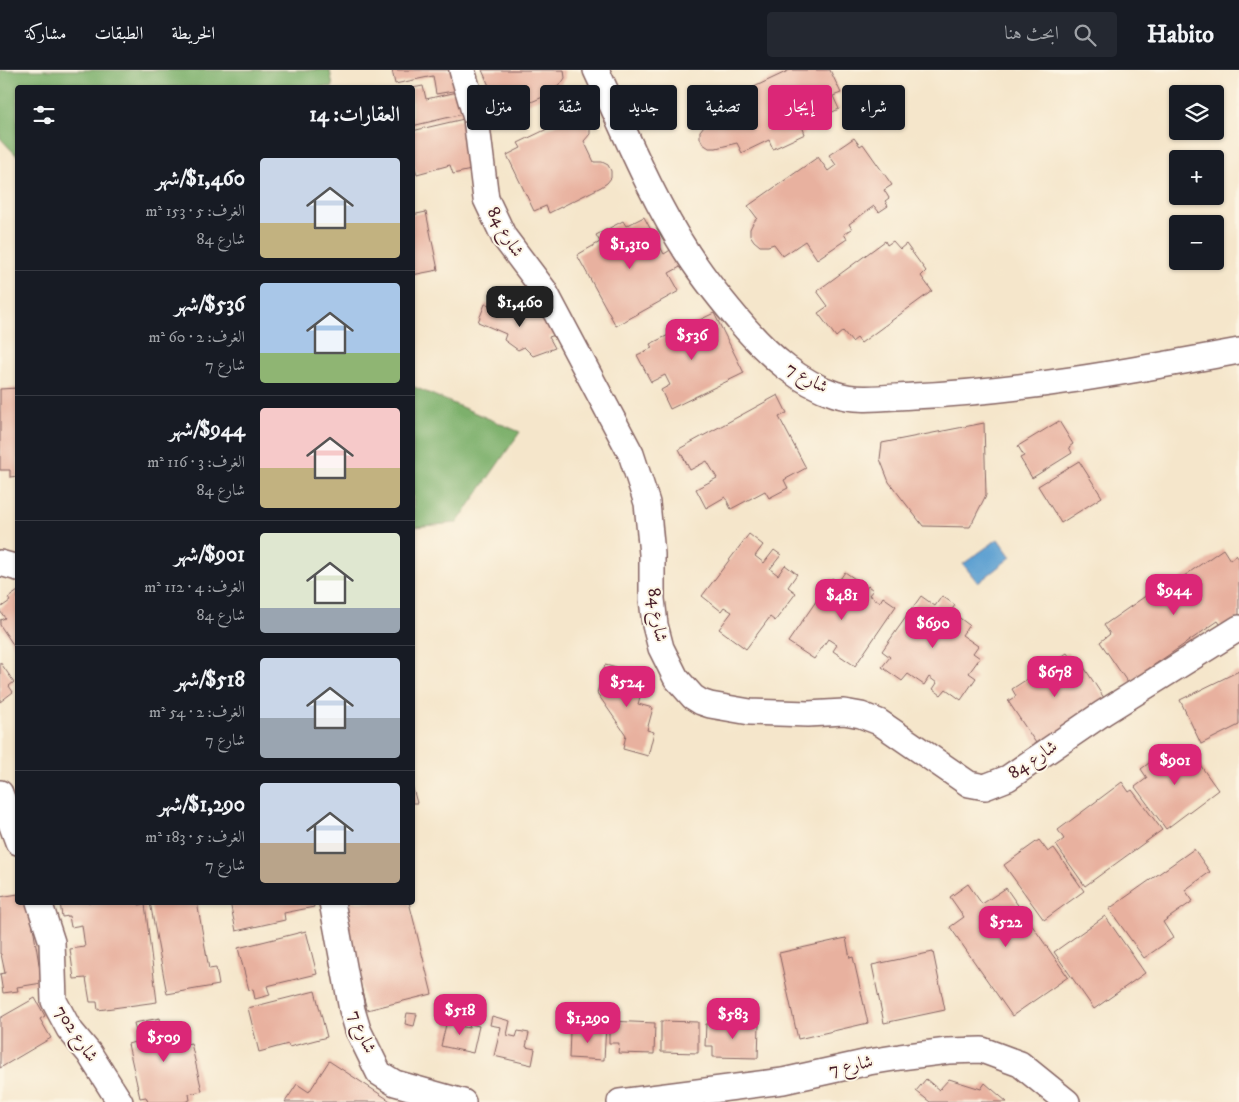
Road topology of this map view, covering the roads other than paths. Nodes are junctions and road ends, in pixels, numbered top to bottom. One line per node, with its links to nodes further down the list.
1 (462, 70): 6 (street, شارع 84)
2 (596, 70): 3 (street, شارع 7)
3 (1239, 351)
4 (0, 563): 5 (street)
5 (15, 567)
6 (1239, 628)
7 (0, 793): 8 (street)
8 (15, 834)
9 (40, 905): 11 (street, شارع 702)
10 (333, 905): 12 (street, شارع 7)
11 (120, 1102)
12 (463, 1102)
13 (620, 1102): 14 (street, شارع 7)
14 (1067, 1102)

